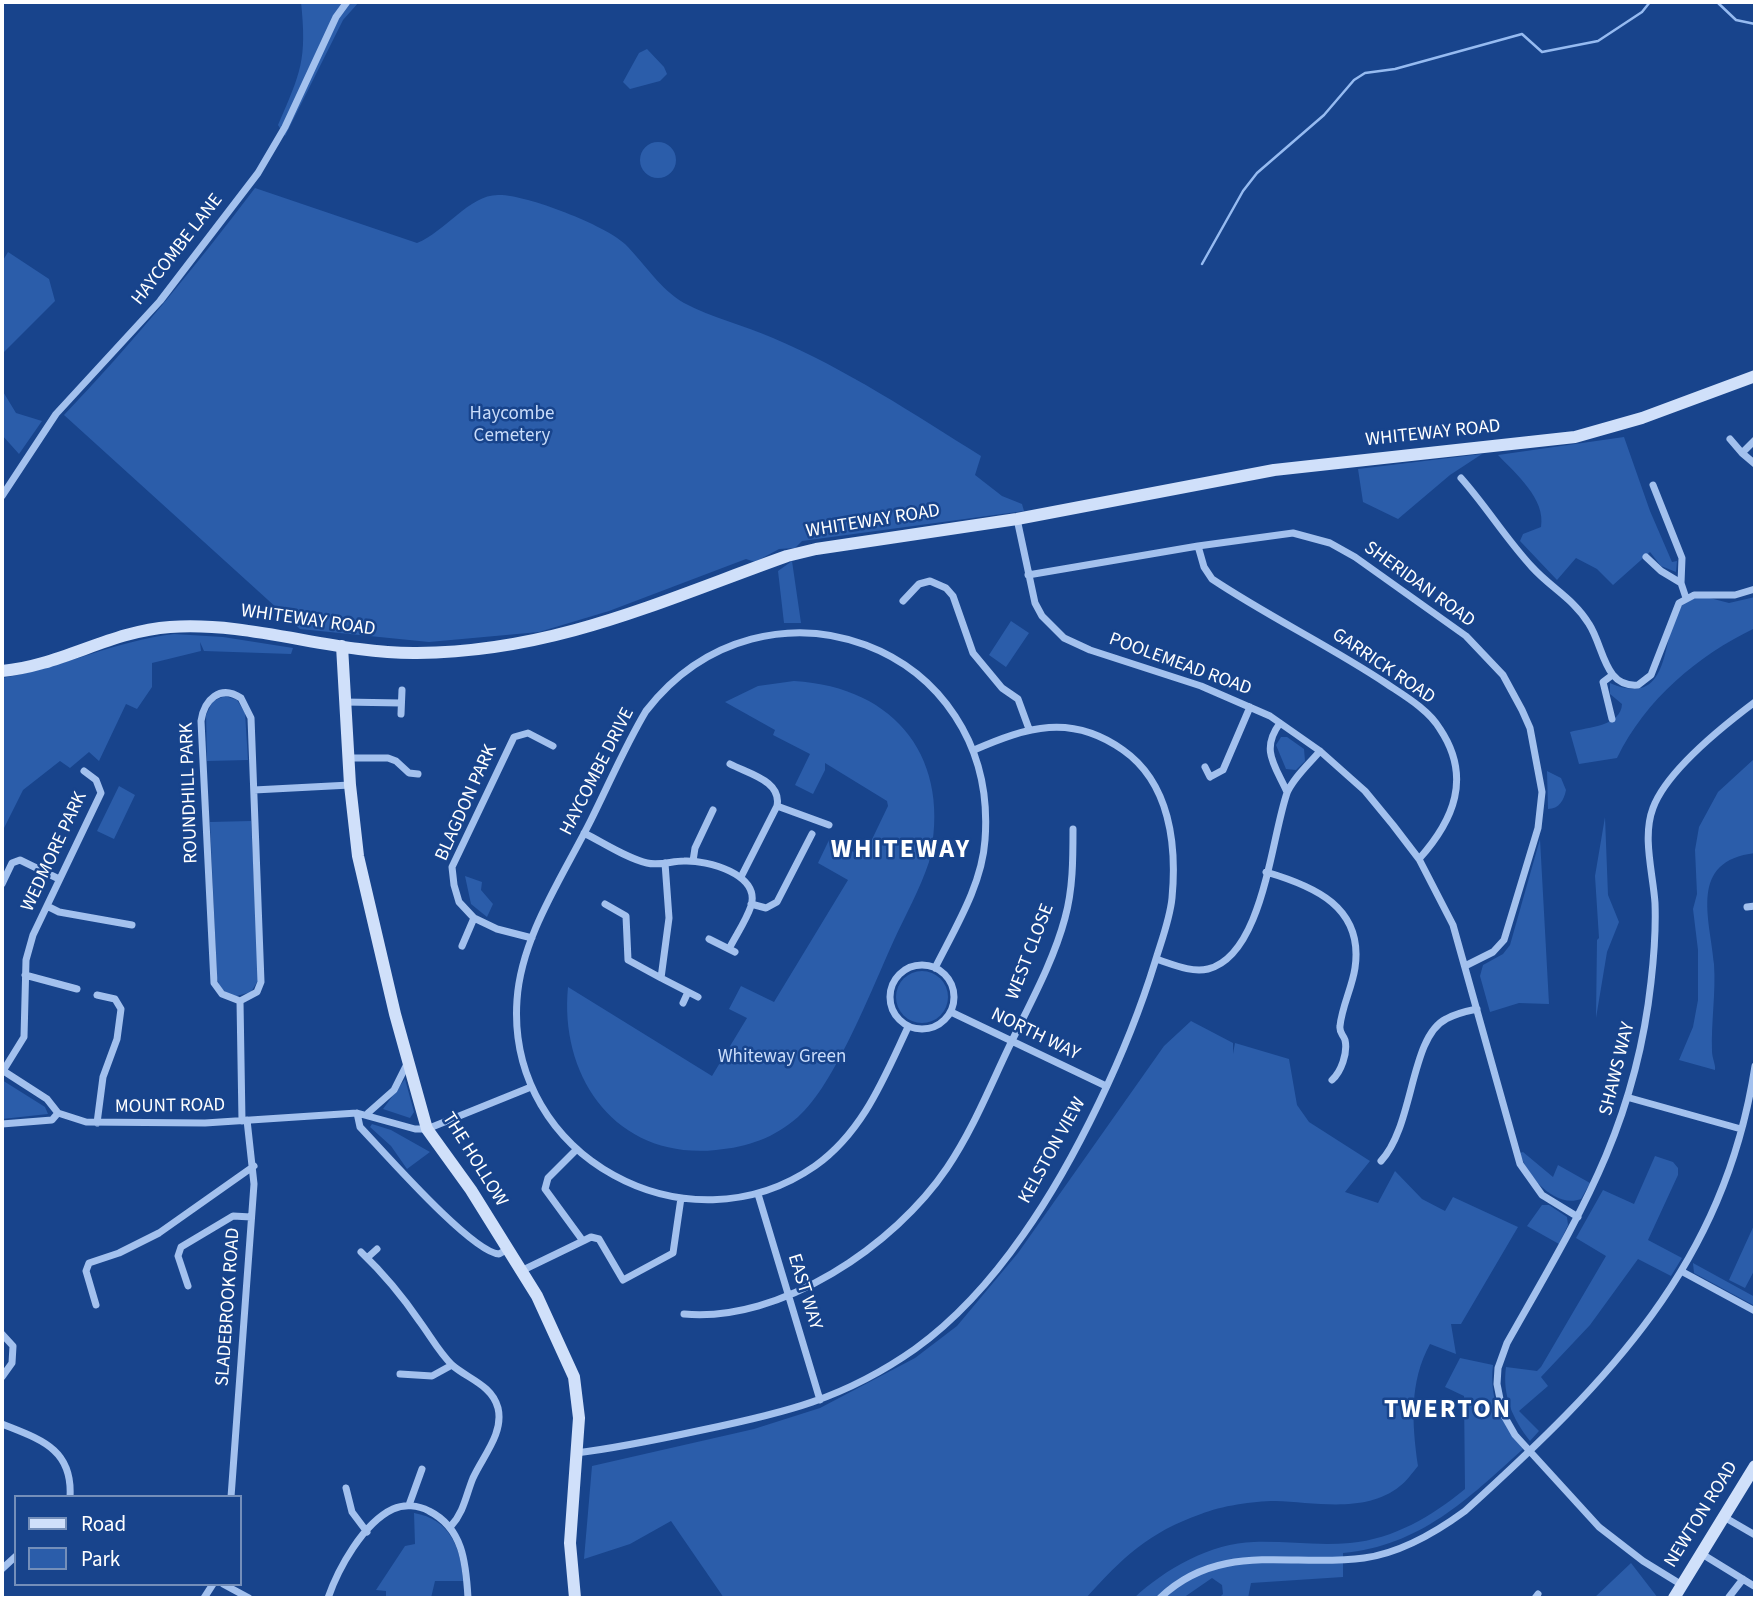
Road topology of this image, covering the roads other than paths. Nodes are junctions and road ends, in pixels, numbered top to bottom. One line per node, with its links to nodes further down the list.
1 (347, 2): 9 (street, HAYCOMBE LANE)
2 (1755, 376): 10 (street, WHITEWAY ROAD)
3 (1730, 439): 5 (street)
4 (1755, 440): 5 (street)
5 (1742, 453): 6 (street)
6 (1755, 464)
7 (1461, 478): 20 (street)
8 (1653, 485): 14 (street)
9 (2, 496)
10 (1017, 519): 13 (street, POOLEMEAD ROAD); 18 (street, WHITEWAY ROAD)
11 (1198, 546): 13 (street, SHERIDAN ROAD); 49 (street, GARRICK ROAD); 65 (street, SHERIDAN ROAD)
12 (1646, 557): 14 (street)
13 (1028, 575): 25 (street, POOLEMEAD ROAD)
14 (1682, 583): 16 (street)
15 (1755, 589): 16 (street)
16 (1686, 598): 20 (street)
17 (903, 601): 29 (street)
18 (342, 646): 19 (street, WHITEWAY ROAD); 22 (street, THE HOLLOW)
19 (2, 671)
20 (1611, 676): 27 (street)
21 (402, 690): 24 (street)
22 (345, 702): 24 (street); 33 (street, THE HOLLOW)
23 (1755, 702): 85 (street, SHAWS WAY)
24 (401, 703): 26 (street)
25 (1250, 707): 28 (street, POOLEMEAD ROAD); 35 (street)
26 (401, 714)
27 (1612, 719)
28 (1280, 723): 32 (street, POOLEMEAD ROAD); 40 (street)
29 (1029, 729): 31 (street, KELSTON VIEW); 64 (street, KELSTON VIEW)
30 (553, 746): 59 (street, BLAGDON PARK)
31 (974, 750): 47 (street, HAYCOMBE DRIVE); 66 (street, HAYCOMBE DRIVE)
32 (1321, 751): 40 (street); 49 (street, POOLEMEAD ROAD)
33 (348, 758): 37 (street); 38 (street, THE HOLLOW)
34 (730, 764): 41 (street)
35 (1205, 767)
36 (84, 771): 54 (street, WEDMORE PARK)
37 (418, 774)
38 (350, 785): 39 (street); 79 (street, THE HOLLOW)
39 (254, 790): 73 (street, ROUNDHILL PARK); 73 (street, ROUNDHILL PARK)
40 (1287, 792): 52 (street)
41 (777, 806): 45 (street); 53 (street)
42 (713, 810): 44 (street)
43 (699, 815): 44 (street)
44 (709, 820): 50 (street)
45 (829, 825)
46 (1073, 829): 78 (street, WEST CLOSE)
47 (584, 833): 51 (street); 61 (street, HAYCOMBE DRIVE)
48 (812, 834): 57 (street)
49 (1419, 859): 65 (street, POOLEMEAD ROAD)
50 (693, 861): 51 (street); 53 (street)
51 (665, 863): 68 (street)
52 (1266, 872): 64 (street); 82 (street)
53 (741, 877): 57 (street)
54 (59, 880): 55 (street); 58 (street, WEDMORE PARK)
55 (2, 884)
56 (606, 904): 68 (street)
57 (751, 904): 62 (street)
58 (47, 906): 60 (street); 67 (street, WEDMORE PARK)
59 (474, 918): 61 (street); 63 (street)
60 (132, 925)
61 (532, 938): 84 (street, HAYCOMBE DRIVE)
62 (709, 939)
63 (462, 946)
64 (1156, 959): 83 (street, KELSTON VIEW)
65 (1467, 965): 75 (street, POOLEMEAD ROAD)
66 (936, 968): 76 (street); 77 (street)
67 (25, 975): 69 (street); 81 (street, WEDMORE PARK)
68 (661, 978): 70 (street)
69 (77, 989)
70 (688, 992): 72 (street); 74 (street)
71 (97, 995): 91 (street)
72 (698, 997)
73 (240, 1001): 89 (street)
74 (683, 1003)
75 (1478, 1009): 95 (street); 100 (street, POOLEMEAD ROAD)
76 (951, 1012): 77 (street); 78 (street, NORTH WAY)
77 (908, 1027): 97 (street, HAYCOMBE DRIVE)
78 (1011, 1042): 83 (street, NORTH WAY); 109 (street, WEST CLOSE)
79 (408, 1061): 88 (street); 92 (street, THE HOLLOW)
80 (1755, 1066): 93 (street)
81 (3, 1070): 86 (street, MOUNT ROAD)
82 (1332, 1080)
83 (1106, 1086): 117 (street, KELSTON VIEW)
84 (531, 1087): 92 (street); 94 (street, HAYCOMBE DRIVE)
85 (1630, 1097): 93 (street); 100 (street, SHAWS WAY)
86 (58, 1113): 90 (street); 91 (street, MOUNT ROAD)
87 (357, 1113): 88 (street, MOUNT ROAD); 89 (street, MOUNT ROAD); 102 (street)
88 (368, 1114): 92 (street, MOUNT ROAD)
89 (245, 1120): 91 (street, MOUNT ROAD); 96 (street, SLADEBROOK ROAD)
90 (2, 1124)
91 (97, 1124)
92 (427, 1129): 102 (street, THE HOLLOW)
93 (1741, 1129): 106 (street)
94 (577, 1149): 98 (street, HAYCOMBE DRIVE); 101 (street)
95 (1394, 1161)
96 (254, 1166): 99 (street, SLADEBROOK ROAD); 110 (street)
97 (758, 1194): 98 (street, HAYCOMBE DRIVE); 109 (street, EAST WAY)
98 (681, 1198): 101 (street)
99 (251, 1217): 108 (street); 125 (street, SLADEBROOK ROAD)
100 (1578, 1217): 119 (street, SHAWS WAY)
101 (583, 1241): 107 (street)
102 (508, 1248): 107 (street, THE HOLLOW)
103 (377, 1249): 105 (street)
104 (361, 1252): 105 (street)
105 (368, 1258): 114 (street)
106 (1681, 1270): 111 (street); 119 (street)
107 (521, 1271): 120 (street, THE HOLLOW)
108 (188, 1286)
109 (788, 1295): 112 (street, WEST CLOSE); 117 (street, EAST WAY)
110 (96, 1305)
111 (1755, 1311)
112 (684, 1314)
113 (2, 1334): 116 (street)
114 (452, 1365): 115 (street); 128 (street)
115 (400, 1374)
116 (2, 1377)
117 (820, 1400): 120 (street, KELSTON VIEW)
118 (2, 1424): 124 (street)
119 (1528, 1450): 133 (street, SHAWS WAY); 141 (street)
120 (576, 1453): 140 (street, THE HOLLOW)
121 (1755, 1466): 127 (street, NEWTON ROAD)
122 (422, 1469): 126 (street)
123 (346, 1488): 129 (street)
124 (70, 1495)
125 (231, 1495)
126 (410, 1505): 128 (street); 129 (street)
127 (1724, 1517): 130 (street); 131 (street, NEWTON ROAD)
128 (451, 1526): 139 (street)
129 (367, 1532): 138 (street)
130 (1755, 1535)
131 (1702, 1554): 132 (street); 133 (street, NEWTON ROAD)
132 (1743, 1579): 135 (street); 136 (street)
133 (1682, 1585): 142 (street, NEWTON ROAD)
134 (227, 1586): 137 (street)
135 (1754, 1586)
136 (1729, 1597)
137 (249, 1598)
138 (328, 1598)
139 (468, 1598)
140 (575, 1598)
141 (1160, 1598)
142 (1674, 1598)

